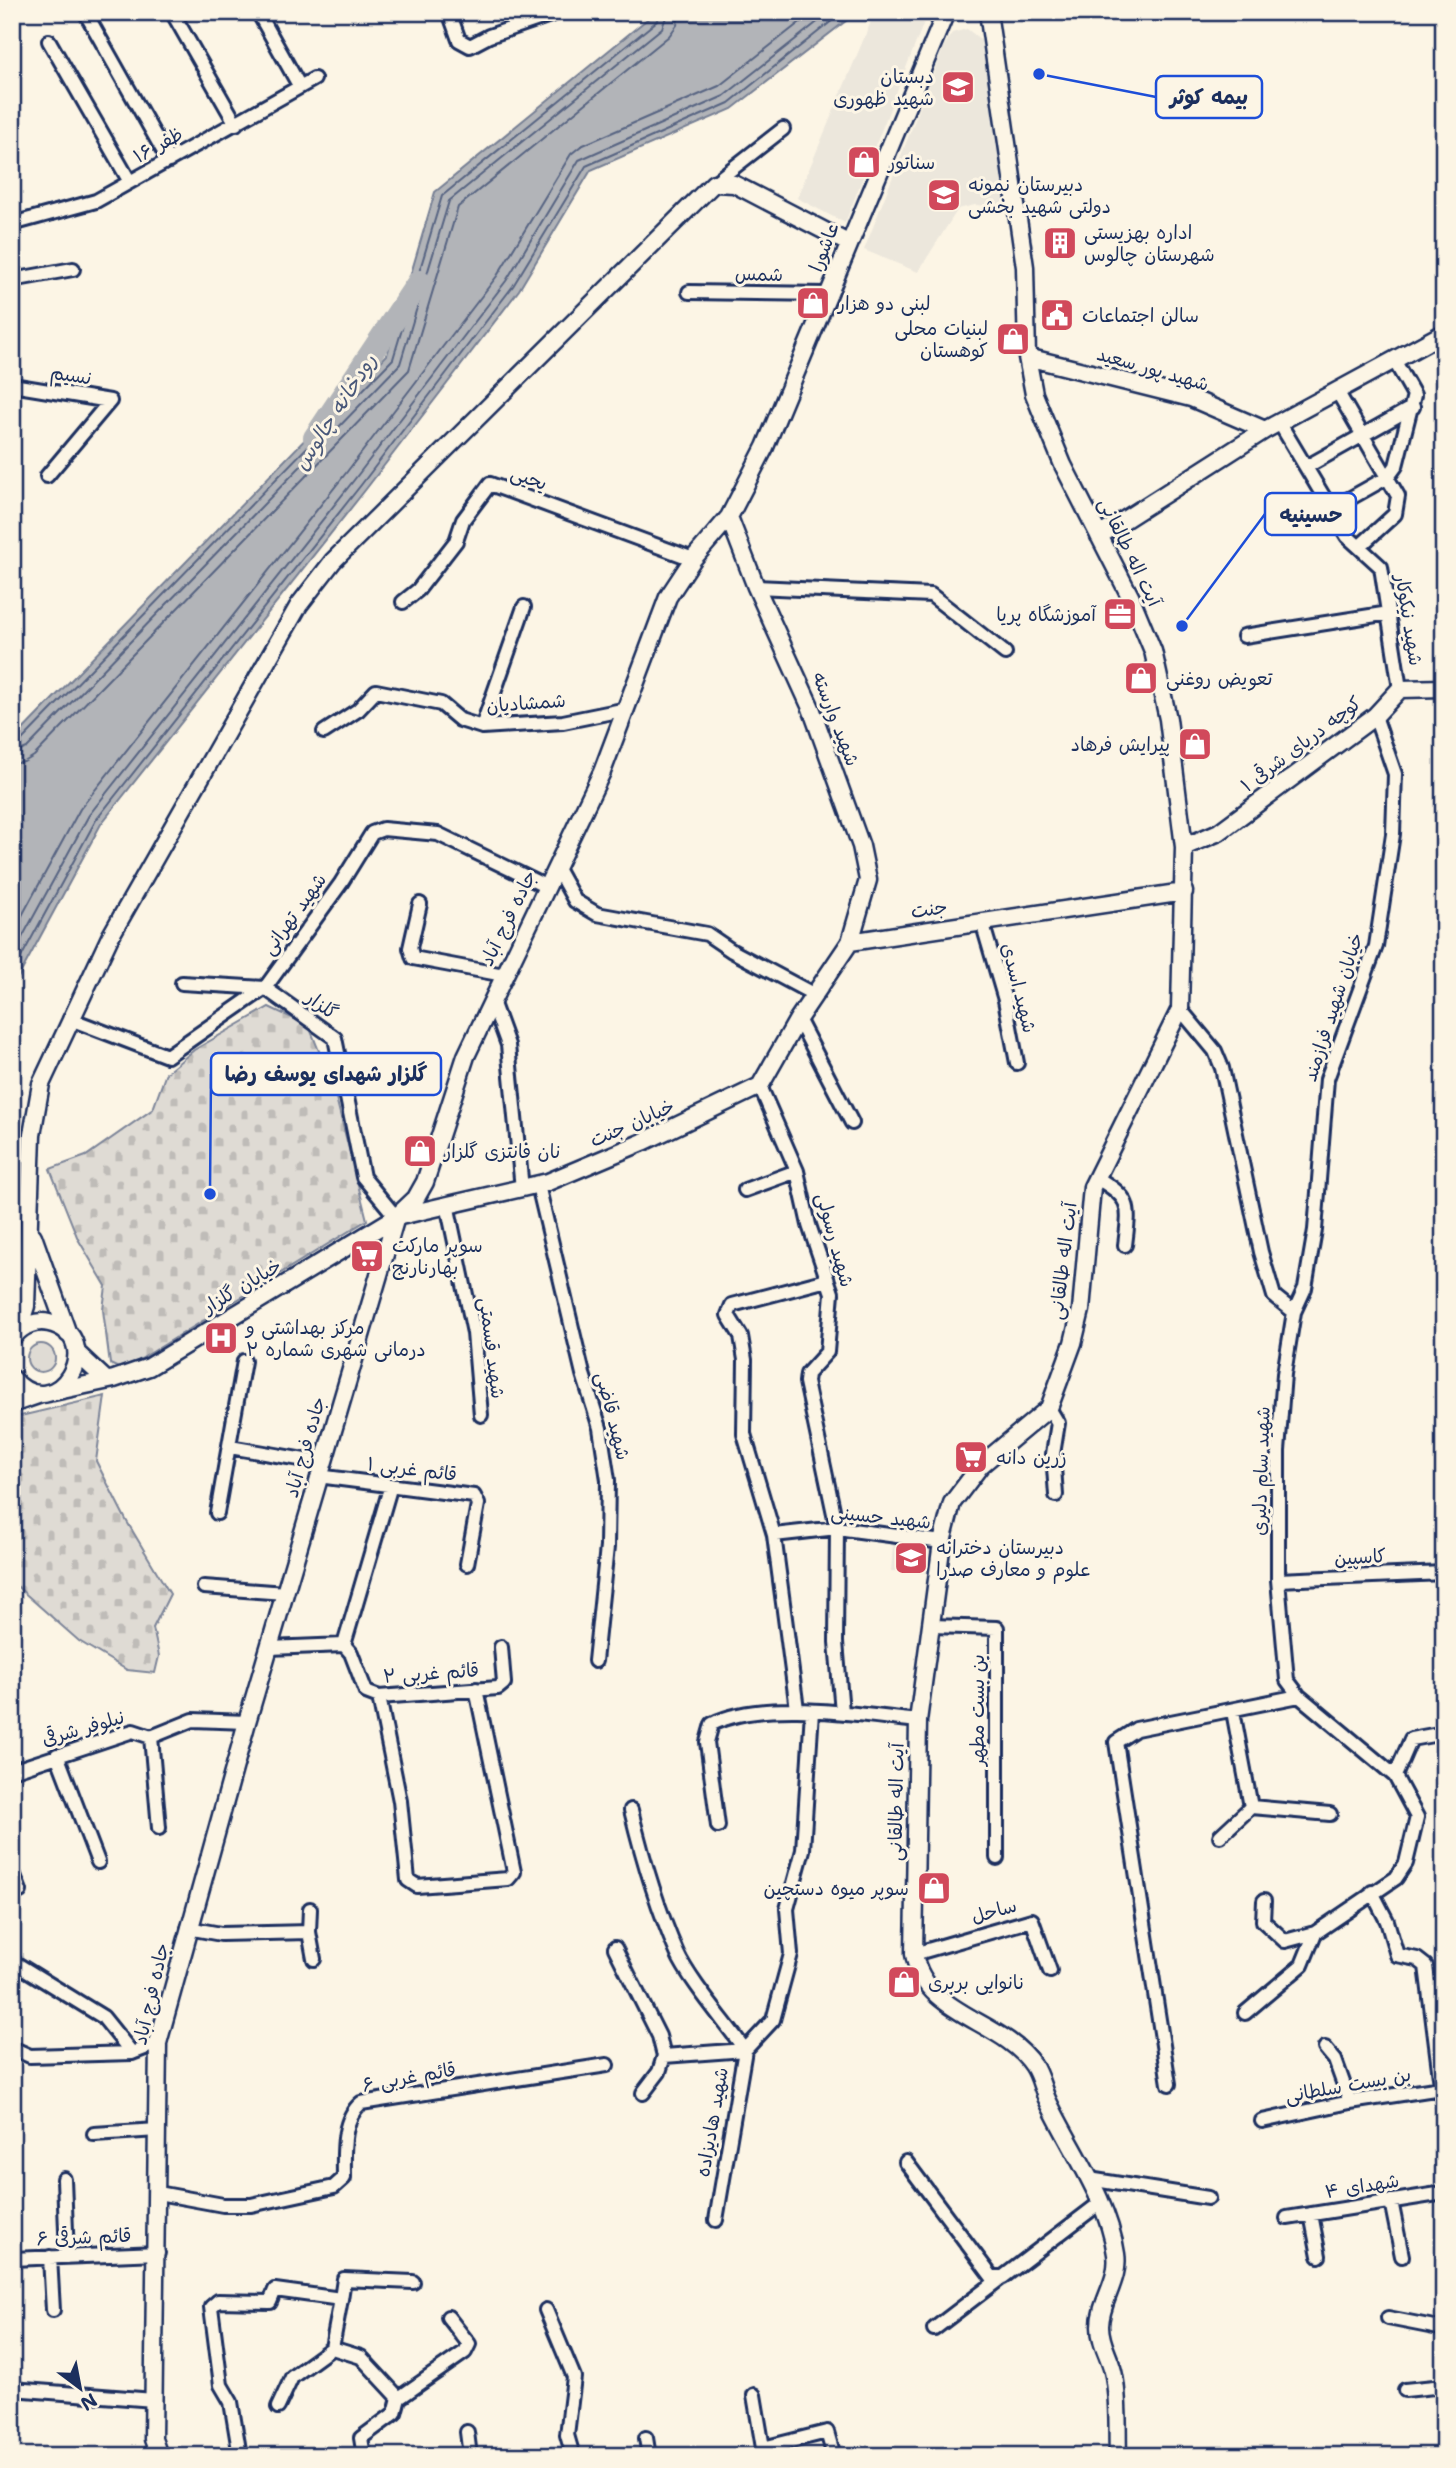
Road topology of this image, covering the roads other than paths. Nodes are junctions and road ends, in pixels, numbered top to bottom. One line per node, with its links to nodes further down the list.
1 (85, 12): 17 (street)
2 (172, 12): 15 (street)
3 (258, 12): 14 (street)
4 (449, 12): 5 (street)
5 (559, 12)
6 (946, 12): 10 (street, عاشورا)
7 (959, 12): 10 (street)
8 (976, 12): 11 (street)
9 (989, 12): 11 (street, آیت اله طالقانی)
10 (940, 29): 21 (street, عاشورا)
11 (992, 35): 27 (street, آیت اله طالقانی)
12 (49, 41): 18 (street)
13 (314, 79): 14 (street, ظفر ۱۶)
14 (300, 87): 15 (street, ظفر ۱۶)
15 (236, 124): 17 (street, ظفر ۱۶)
16 (783, 129): 19 (street)
17 (169, 161): 18 (street, ظفر ۱۶)
18 (130, 183): 20 (street, ظفر ۱۶)
19 (714, 183): 21 (street); 67 (street)
20 (12, 224)
21 (848, 243): 25 (street, عاشورا)
22 (73, 269): 23 (street)
23 (12, 279)
24 (689, 292): 25 (street, شمس)
25 (829, 294): 38 (street, عاشورا)
26 (1444, 333): 28 (street)
27 (1027, 357): 32 (street, شهید پور سعید); 39 (street, آیت اله طالقانی)
28 (1394, 360): 30 (street); 31 (street)
29 (12, 385): 35 (street, نسیم)
30 (1337, 391): 32 (street); 33 (street)
31 (1412, 407): 33 (street); 36 (street)
32 (1272, 426): 34 (street, شهید نیکوکار); 39 (street)
33 (1363, 435): 34 (street); 36 (street)
34 (1306, 467): 37 (street, شهید نیکوکار)
35 (47, 476)
36 (1388, 477): 37 (street); 40 (street)
37 (1331, 509): 40 (street, شهید نیکوکار)
38 (729, 517): 41 (street, جاده فرج آباد); 42 (street, شهید وارسته)
39 (1099, 536): 54 (street, آیت اله طالقانی)
40 (1359, 547): 45 (street, شهید نیکوکار)
41 (693, 559): 43 (street, یحیی); 50 (street, جاده فرج آباد)
42 (756, 587): 47 (street); 60 (street, شهید وارسته)
43 (403, 601)
44 (524, 607): 52 (street)
45 (1389, 613): 46 (street); 49 (street, شهید نیکوکار)
46 (1244, 636)
47 (1004, 653)
48 (1444, 688): 49 (street)
49 (1400, 689): 51 (street, کوچه دریای شرقی ۱)
50 (627, 709): 52 (street, شمشادیان); 55 (street, جاده فرج آباد)
51 (1375, 716): 54 (street, کوچه دریای شرقی ۱); 82 (street, خیابان شهید فرازمند)
52 (482, 727): 53 (street, شمشادیان)
53 (324, 732)
54 (1184, 847): 57 (street, آیت اله طالقانی)
55 (556, 867): 56 (street, جاده فرج آباد); 64 (street)
56 (547, 887): 61 (street, جاده فرج آباد); 63 (street, شهید تهرانی)
57 (1184, 892): 59 (street, جنت); 66 (street, آیت اله طالقانی)
58 (420, 904): 61 (street)
59 (982, 922): 60 (street, جنت); 69 (street, شهید اسدی)
60 (850, 942): 64 (street)
61 (504, 975): 65 (street, جاده فرج آباد)
62 (182, 983): 63 (street)
63 (265, 988): 67 (street, شهید تهرانی); 78 (street, گلزار)
64 (815, 995): 68 (street)
65 (492, 1001): 75 (street); 78 (street, جاده فرج آباد)
66 (1181, 1009): 73 (street, آیت اله طالقانی); 82 (street)
67 (70, 1019): 79 (street)
68 (798, 1019): 70 (street); 71 (street)
69 (1017, 1063)
70 (760, 1086): 72 (street, شهید رسولی); 74 (street, خیابان جنت)
71 (852, 1123)
72 (797, 1171): 76 (street); 81 (street, شهید رسولی)
73 (1097, 1178): 80 (street); 91 (street, آیت اله طالقانی)
74 (538, 1185): 75 (street, خیابان جنت); 110 (street, شهید قاضی)
75 (522, 1189): 77 (street, خیابان جنت)
76 (745, 1190)
77 (447, 1204): 78 (street, خیابان جنت); 92 (street, شهید قسمتی)
78 (396, 1217): 88 (street, خیابان گلزار); 94 (street, جاده فرج آباد)
79 (30, 1227): 83 (street); 84 (street)
80 (1125, 1245)
81 (827, 1280): 98 (street, شهید رسولی); 99 (street)
82 (1294, 1312): 103 (street, شهید سام دلیری)
83 (68, 1334): 84 (street); 85 (street)
84 (15, 1335)
85 (77, 1353): 88 (street); 89 (street)
86 (244, 1362): 93 (street)
87 (12, 1378): 89 (street)
88 (106, 1380): 89 (street, خیابان گلزار)
89 (47, 1393): 90 (street, خیابان گلزار)
90 (12, 1404)
91 (1049, 1408): 96 (street); 100 (street, آیت اله طالقانی)
92 (481, 1416)
93 (230, 1447): 94 (street, قائم غربی ۱); 97 (street)
94 (320, 1469): 95 (street, قائم غربی ۱); 105 (street, جاده فرج آباد)
95 (391, 1485): 101 (street, قائم غربی ۱); 107 (street)
96 (1056, 1495)
97 (217, 1513)
98 (837, 1528): 99 (street, شهید حسینی); 100 (street, شهید حسینی); 117 (street, شهید رسولی)
99 (774, 1535): 114 (street)
100 (942, 1542): 106 (street, آیت اله طالقانی)
101 (467, 1564)
102 (1444, 1573): 103 (street, کاسپين)
103 (1278, 1580): 112 (street, شهید سام دلیری)
104 (204, 1587): 105 (street)
105 (285, 1593): 109 (street, جاده فرج آباد)
106 (931, 1626): 118 (street, آیت اله طالقانی); 131 (street, بن بست مطهر)
107 (344, 1646): 109 (street); 113 (street, قائم غربی ۲)
108 (501, 1647): 111 (street, قائم غربی ۲)
109 (269, 1648): 119 (street, جاده فرج آباد)
110 (595, 1661)
111 (476, 1689): 113 (street, قائم غربی ۲); 113 (street)
112 (1299, 1696): 116 (street); 124 (street, شهید سام دلیری)
113 (379, 1697)
114 (797, 1709): 115 (street); 128 (street)
115 (812, 1712): 117 (street); 150 (street, شهید هادیزاده)
116 (1233, 1712): 125 (street); 154 (street)
117 (842, 1713): 118 (street)
118 (918, 1721): 142 (street, آیت اله طالقانی)
119 (247, 1722): 121 (street, نیلوفر شرقی); 138 (street, جاده فرج آباد)
120 (1444, 1733): 124 (street)
121 (151, 1737): 122 (street, نیلوفر شرقی); 129 (street)
122 (57, 1755): 123 (street, نیلوفر شرقی); 132 (street)
123 (12, 1771)
124 (1395, 1776): 135 (street, شهید سام دلیری)
125 (1251, 1807): 127 (street); 130 (street)
126 (631, 1810): 150 (street)
127 (1330, 1814)
128 (718, 1826)
129 (159, 1828)
130 (1220, 1836)
131 (997, 1858)
132 (98, 1862)
133 (12, 1870): 134 (street)
134 (20, 1891)
135 (1371, 1892): 140 (street, شهید سام دلیری); 155 (street)
136 (1264, 1901): 140 (street)
137 (310, 1909): 139 (street)
138 (188, 1928): 139 (street); 147 (street, جاده فرج آباد)
139 (309, 1932): 143 (street)
140 (1315, 1933): 146 (street)
141 (615, 1948): 152 (street)
142 (914, 1954): 145 (street, ساحل); 164 (street, آیت اله طالقانی)
143 (314, 1959)
144 (12, 1961): 151 (street)
145 (1050, 1971)
146 (1245, 2013)
147 (158, 2043): 151 (street); 160 (street, جاده فرج آباد)
148 (12, 2048): 151 (street)
149 (1325, 2048): 157 (street)
150 (745, 2050): 152 (street); 172 (street, شهید هادیزاده)
151 (132, 2053)
152 (664, 2056): 156 (street)
153 (607, 2064): 165 (street, قائم غربی ۶)
154 (1169, 2084)
155 (1441, 2088): 157 (street, بن بست سلطانی); 158 (street)
156 (643, 2093)
157 (1350, 2102): 159 (street, بن بست سلطانی)
158 (1444, 2109)
159 (1262, 2121)
160 (158, 2130): 161 (street); 165 (street, جاده فرج آباد)
161 (94, 2134)
162 (906, 2162): 179 (street)
163 (64, 2179): 176 (street)
164 (1089, 2179): 167 (street); 169 (street, آیت اله طالقانی)
165 (158, 2193): 173 (street, جاده فرج آباد)
166 (1444, 2193): 168 (street, شهدای ۴)
167 (1208, 2198)
168 (1391, 2201): 170 (street, شهدای ۴); 175 (street)
169 (1100, 2203): 179 (street); 205 (street, آیت اله طالقانی)
170 (1311, 2214): 171 (street, شهدای ۴); 174 (street)
171 (1286, 2218)
172 (716, 2220)
173 (158, 2253): 176 (street, قائم شرقی ۶); 194 (street, جاده فرج آباد)
174 (1320, 2256)
175 (1402, 2256)
176 (67, 2257): 177 (street, قائم شرقی ۶)
177 (50, 2258): 178 (street, قائم شرقی ۶); 182 (street)
178 (12, 2259)
179 (1003, 2277): 187 (street)
180 (413, 2282): 181 (street)
181 (341, 2300): 188 (street); 199 (street)
182 (53, 2310)
183 (546, 2310): 202 (street)
184 (448, 2317): 193 (street)
185 (1388, 2318): 186 (street)
186 (1444, 2326)
187 (934, 2329)
188 (332, 2348): 193 (street); 195 (street)
189 (1444, 2386): 191 (street)
190 (12, 2389): 194 (street)
191 (1405, 2390)
192 (754, 2395): 204 (street)
193 (399, 2398): 200 (street)
194 (154, 2400): 198 (street, جاده فرج آباد)
195 (278, 2407)
196 (467, 2432): 201 (street)
197 (646, 2438): 203 (street)
198 (159, 2456)
199 (240, 2456)
200 (364, 2456)
201 (470, 2456)
202 (573, 2456)
203 (649, 2456)
204 (834, 2456)
205 (1118, 2456)

